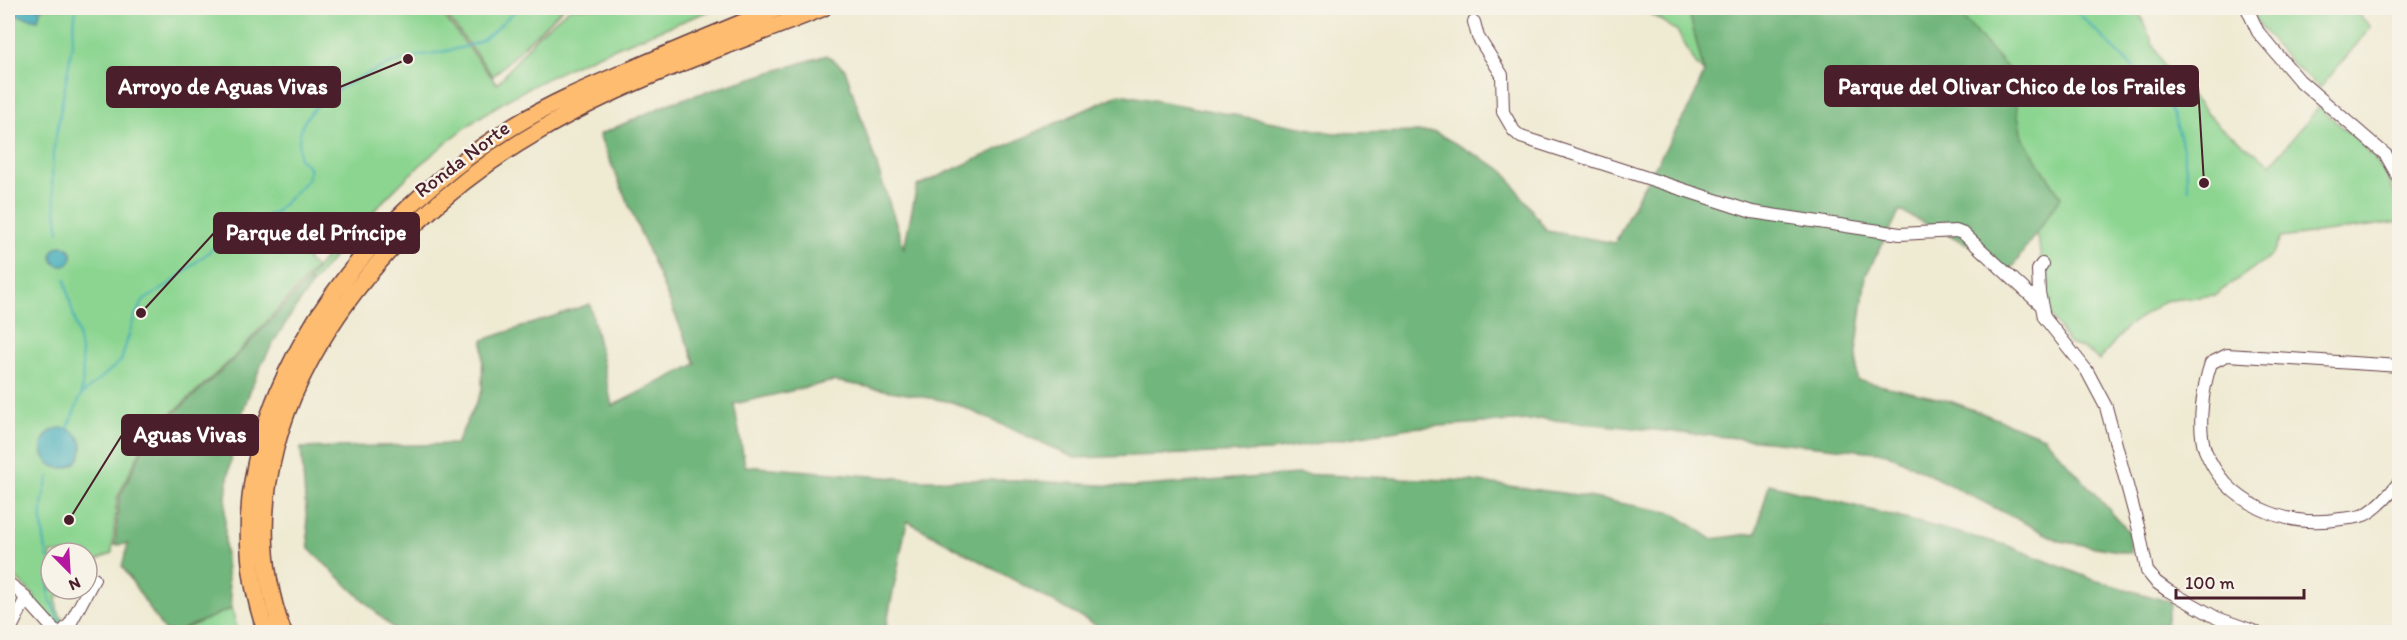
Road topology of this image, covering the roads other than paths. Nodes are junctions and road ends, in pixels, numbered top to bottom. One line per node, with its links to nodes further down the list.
1 (778, 8): 16 (highway, Ronda Norte)
2 (823, 8): 17 (highway, Ronda Norte)
3 (2247, 8): 5 (street)
4 (1474, 22): 7 (street)
5 (2400, 180)
6 (2042, 264): 7 (street)
7 (2040, 304): 18 (street)
8 (2400, 366): 9 (street)
9 (2400, 480)
10 (8, 583): 11 (street)
11 (26, 598): 13 (street); 14 (street)
12 (82, 601): 15 (street)
13 (9, 633)
14 (56, 633)
15 (62, 633)
16 (266, 633)
17 (283, 633)
18 (2256, 633)

